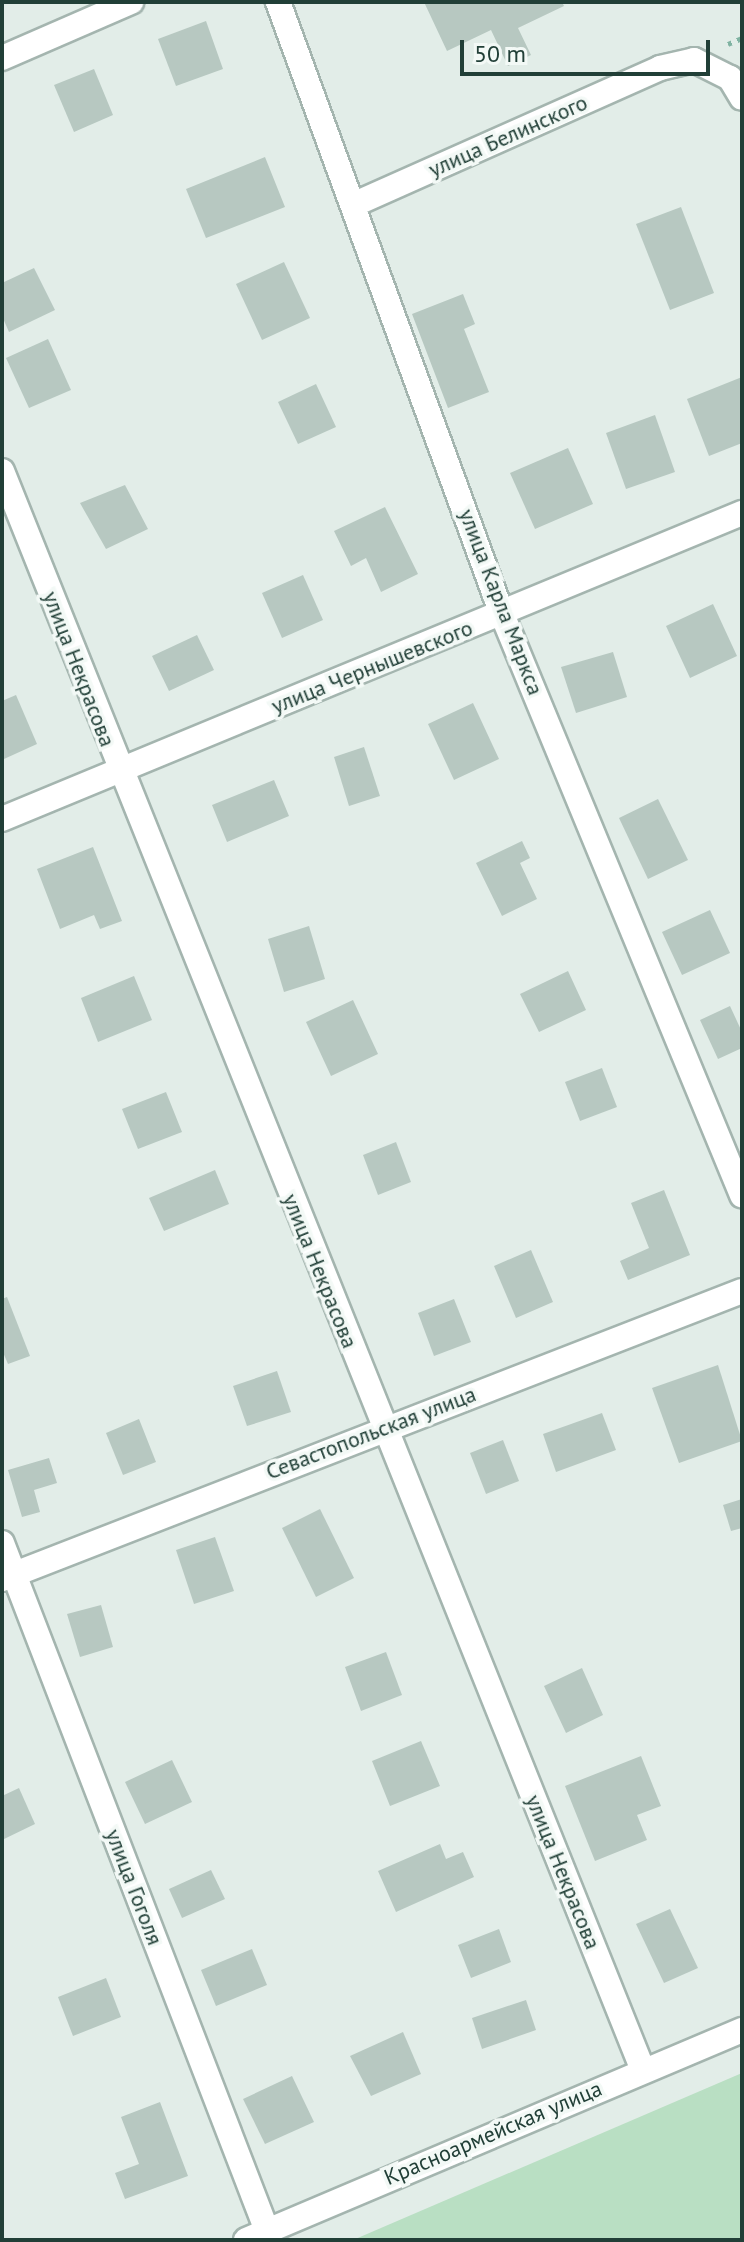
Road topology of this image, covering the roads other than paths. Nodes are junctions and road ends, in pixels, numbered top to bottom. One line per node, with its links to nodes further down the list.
1 (131, 2): 3 (street)
2 (278, 2): 5 (street, улица Карла Маркса)
3 (2, 58)
4 (742, 98): 5 (street, улица Белинского)
5 (355, 204): 8 (street, улица Карла Маркса)
6 (2, 471): 9 (street, улица Некрасова)
7 (742, 513): 8 (street, улица Чернышевского)
8 (502, 614): 9 (street, улица Чернышевского); 11 (street, улица Карла Маркса)
9 (118, 770): 10 (street, улица Чернышевского); 13 (street, улица Некрасова)
10 (2, 819)
11 (742, 1195)
12 (742, 1291): 13 (street, Севастопольская улица)
13 (383, 1427): 15 (street, Севастопольская улица); 17 (street, улица Некрасова)
14 (2, 1543): 15 (street, улица Гоголя)
15 (8, 1577): 18 (street, улица Гоголя)
16 (742, 2030): 17 (street, Красноармейская улица)
17 (642, 2068): 18 (street, Красноармейская улица)
18 (257, 2236)

